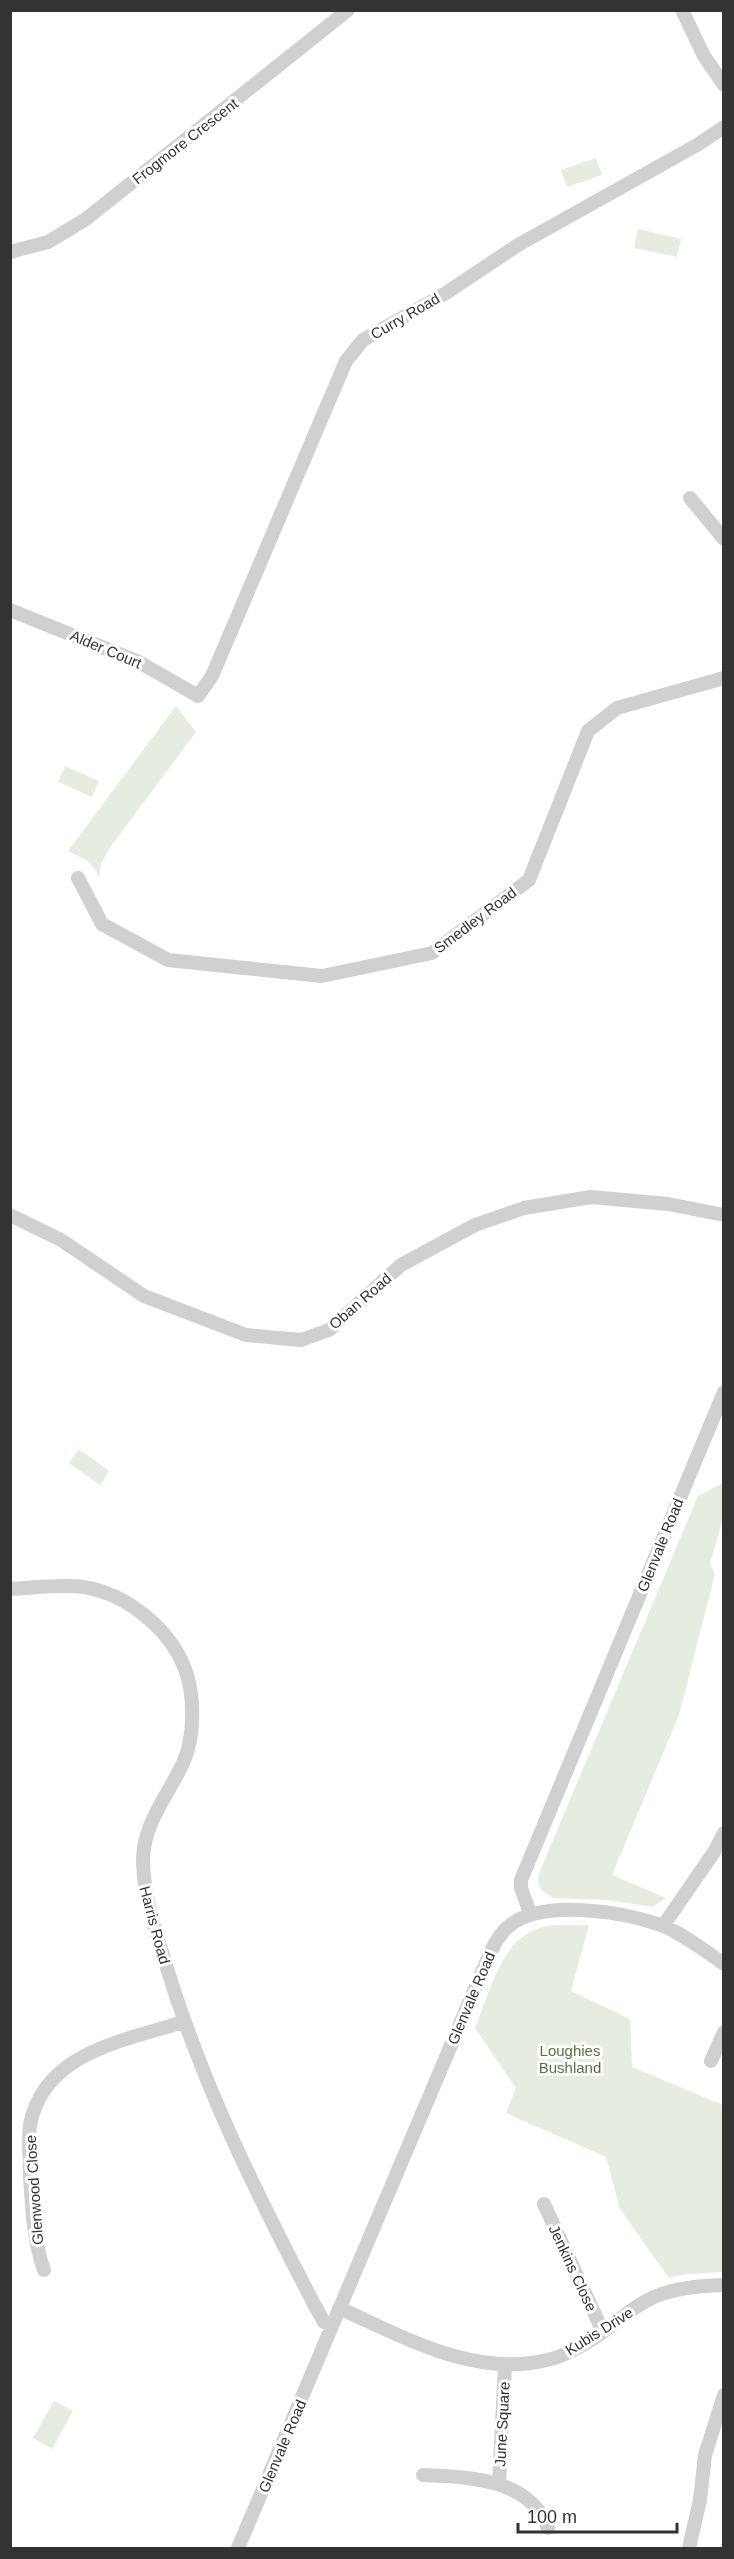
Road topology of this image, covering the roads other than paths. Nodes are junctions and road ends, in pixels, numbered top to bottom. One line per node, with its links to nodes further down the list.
1 (348, 10): 5 (street, Frogmore Crescent)
2 (682, 10): 3 (street)
3 (723, 85)
4 (723, 127): 10 (street, Curry Road)
5 (10, 252)
6 (690, 498): 7 (street)
7 (723, 539)
8 (10, 610): 10 (street, Alder Court)
9 (723, 678): 11 (street, Smedley Road)
10 (198, 696)
11 (78, 878)
12 (10, 1215): 13 (street, Oban Road)
13 (723, 1215)
14 (723, 1392): 17 (street, Glenvale Road)
15 (10, 1589): 20 (street, Harris Road)
16 (723, 1833): 18 (street)
17 (530, 1913): 18 (street); 26 (street, Glenvale Road)
18 (663, 1926): 19 (street)
19 (723, 1964)
20 (183, 2022): 24 (street, Glenwood Close); 27 (street, Harris Road)
21 (723, 2032): 22 (street)
22 (710, 2064)
23 (544, 2204): 28 (street, Jenkins Close)
24 (44, 2270)
25 (723, 2285): 28 (street, Kubis Drive)
26 (339, 2308): 27 (street, Glenvale Road); 29 (street, Kubis Drive)
27 (332, 2325): 34 (street, Glenvale Road)
28 (603, 2332): 29 (street, Kubis Drive)
29 (505, 2366): 32 (street, June Square)
30 (723, 2395): 35 (street)
31 (423, 2475): 32 (street, June Square)
32 (499, 2483): 33 (street, June Square)
33 (548, 2529)
34 (238, 2548)
35 (689, 2548)

